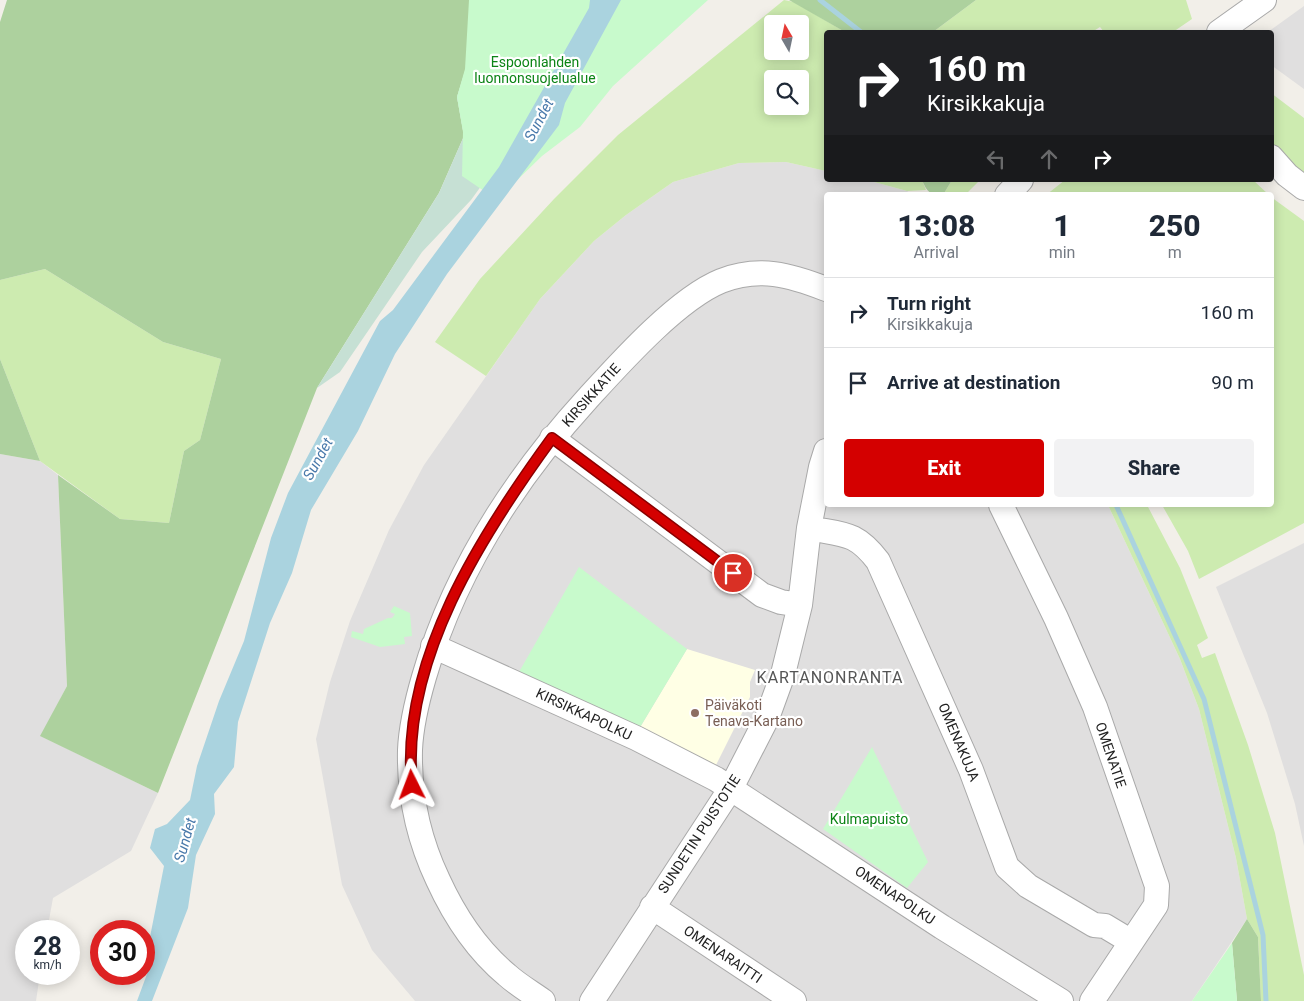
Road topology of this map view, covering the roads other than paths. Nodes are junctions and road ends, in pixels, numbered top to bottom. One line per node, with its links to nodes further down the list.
1 (1264, 0): 2 (street)
2 (1223, 30)
3 (1274, 160): 5 (street)
4 (1019, 182): 6 (street)
5 (1304, 188)
6 (1009, 192)
7 (824, 288): 8 (street, KIRSIKKATIE)
8 (552, 438): 12 (street); 13 (street, KIRSIKKATIE)
9 (824, 458): 11 (street, SUNDETIN PUISTOTIE)
10 (1002, 507): 16 (street, OMENATIE)
11 (809, 528): 12 (street, SUNDETIN PUISTOTIE); 16 (street, OMENAKUJA)
12 (800, 605): 14 (street, SUNDETIN PUISTOTIE)
13 (433, 646): 14 (street, KIRSIKKAPOLKU); 17 (street, KIRSIKKATIE)
14 (731, 788): 15 (street, SUNDETIN PUISTOTIE); 20 (street, OMENAPOLKU)
15 (652, 907): 18 (street, SUNDETIN PUISTOTIE); 19 (street, OMENARAITTI)
16 (1130, 941): 21 (street, OMENATIE)
17 (544, 1001)
18 (592, 1001)
19 (794, 1001)
20 (1061, 1001)
21 (1092, 1001)

